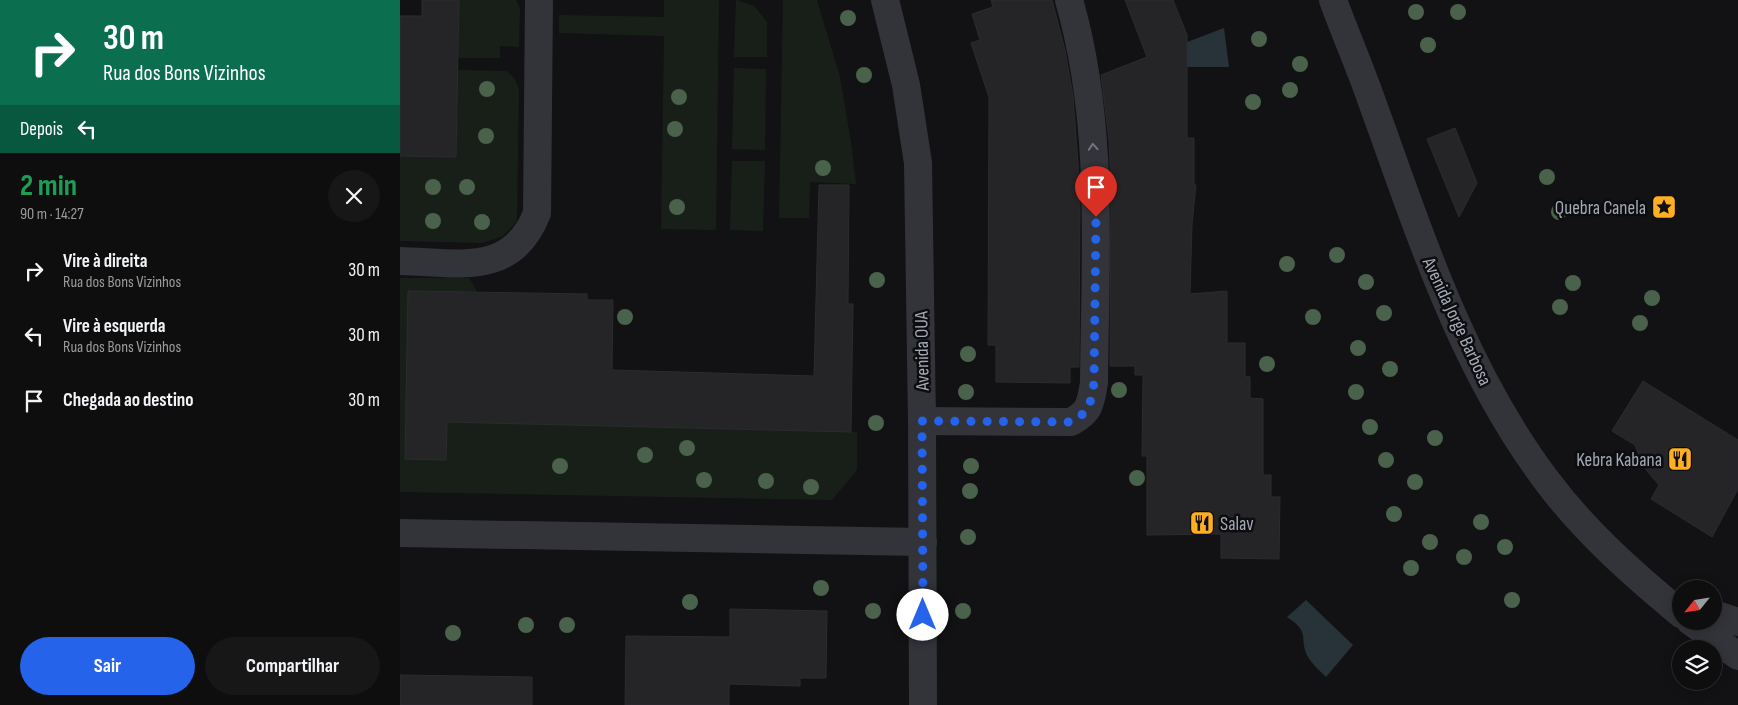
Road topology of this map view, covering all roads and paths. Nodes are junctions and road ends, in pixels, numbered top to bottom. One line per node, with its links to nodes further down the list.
1 (539, 0): 5 (street)
2 (885, 0): 6 (street, Avenida OUA)
3 (1069, 0): 6 (street, one-way to 3)
4 (1332, 0): 9 (street, Avenida Jorge Barbosa)
5 (400, 261)
6 (922, 421): 8 (street, Avenida OUA)
7 (400, 532): 8 (street)
8 (923, 542): 14 (street, Avenida OUA)
9 (1670, 599)
10 (1722, 617): 11 (street)
11 (1738, 622)
12 (1702, 630): 13 (street)
13 (1738, 656)
14 (922, 705)

